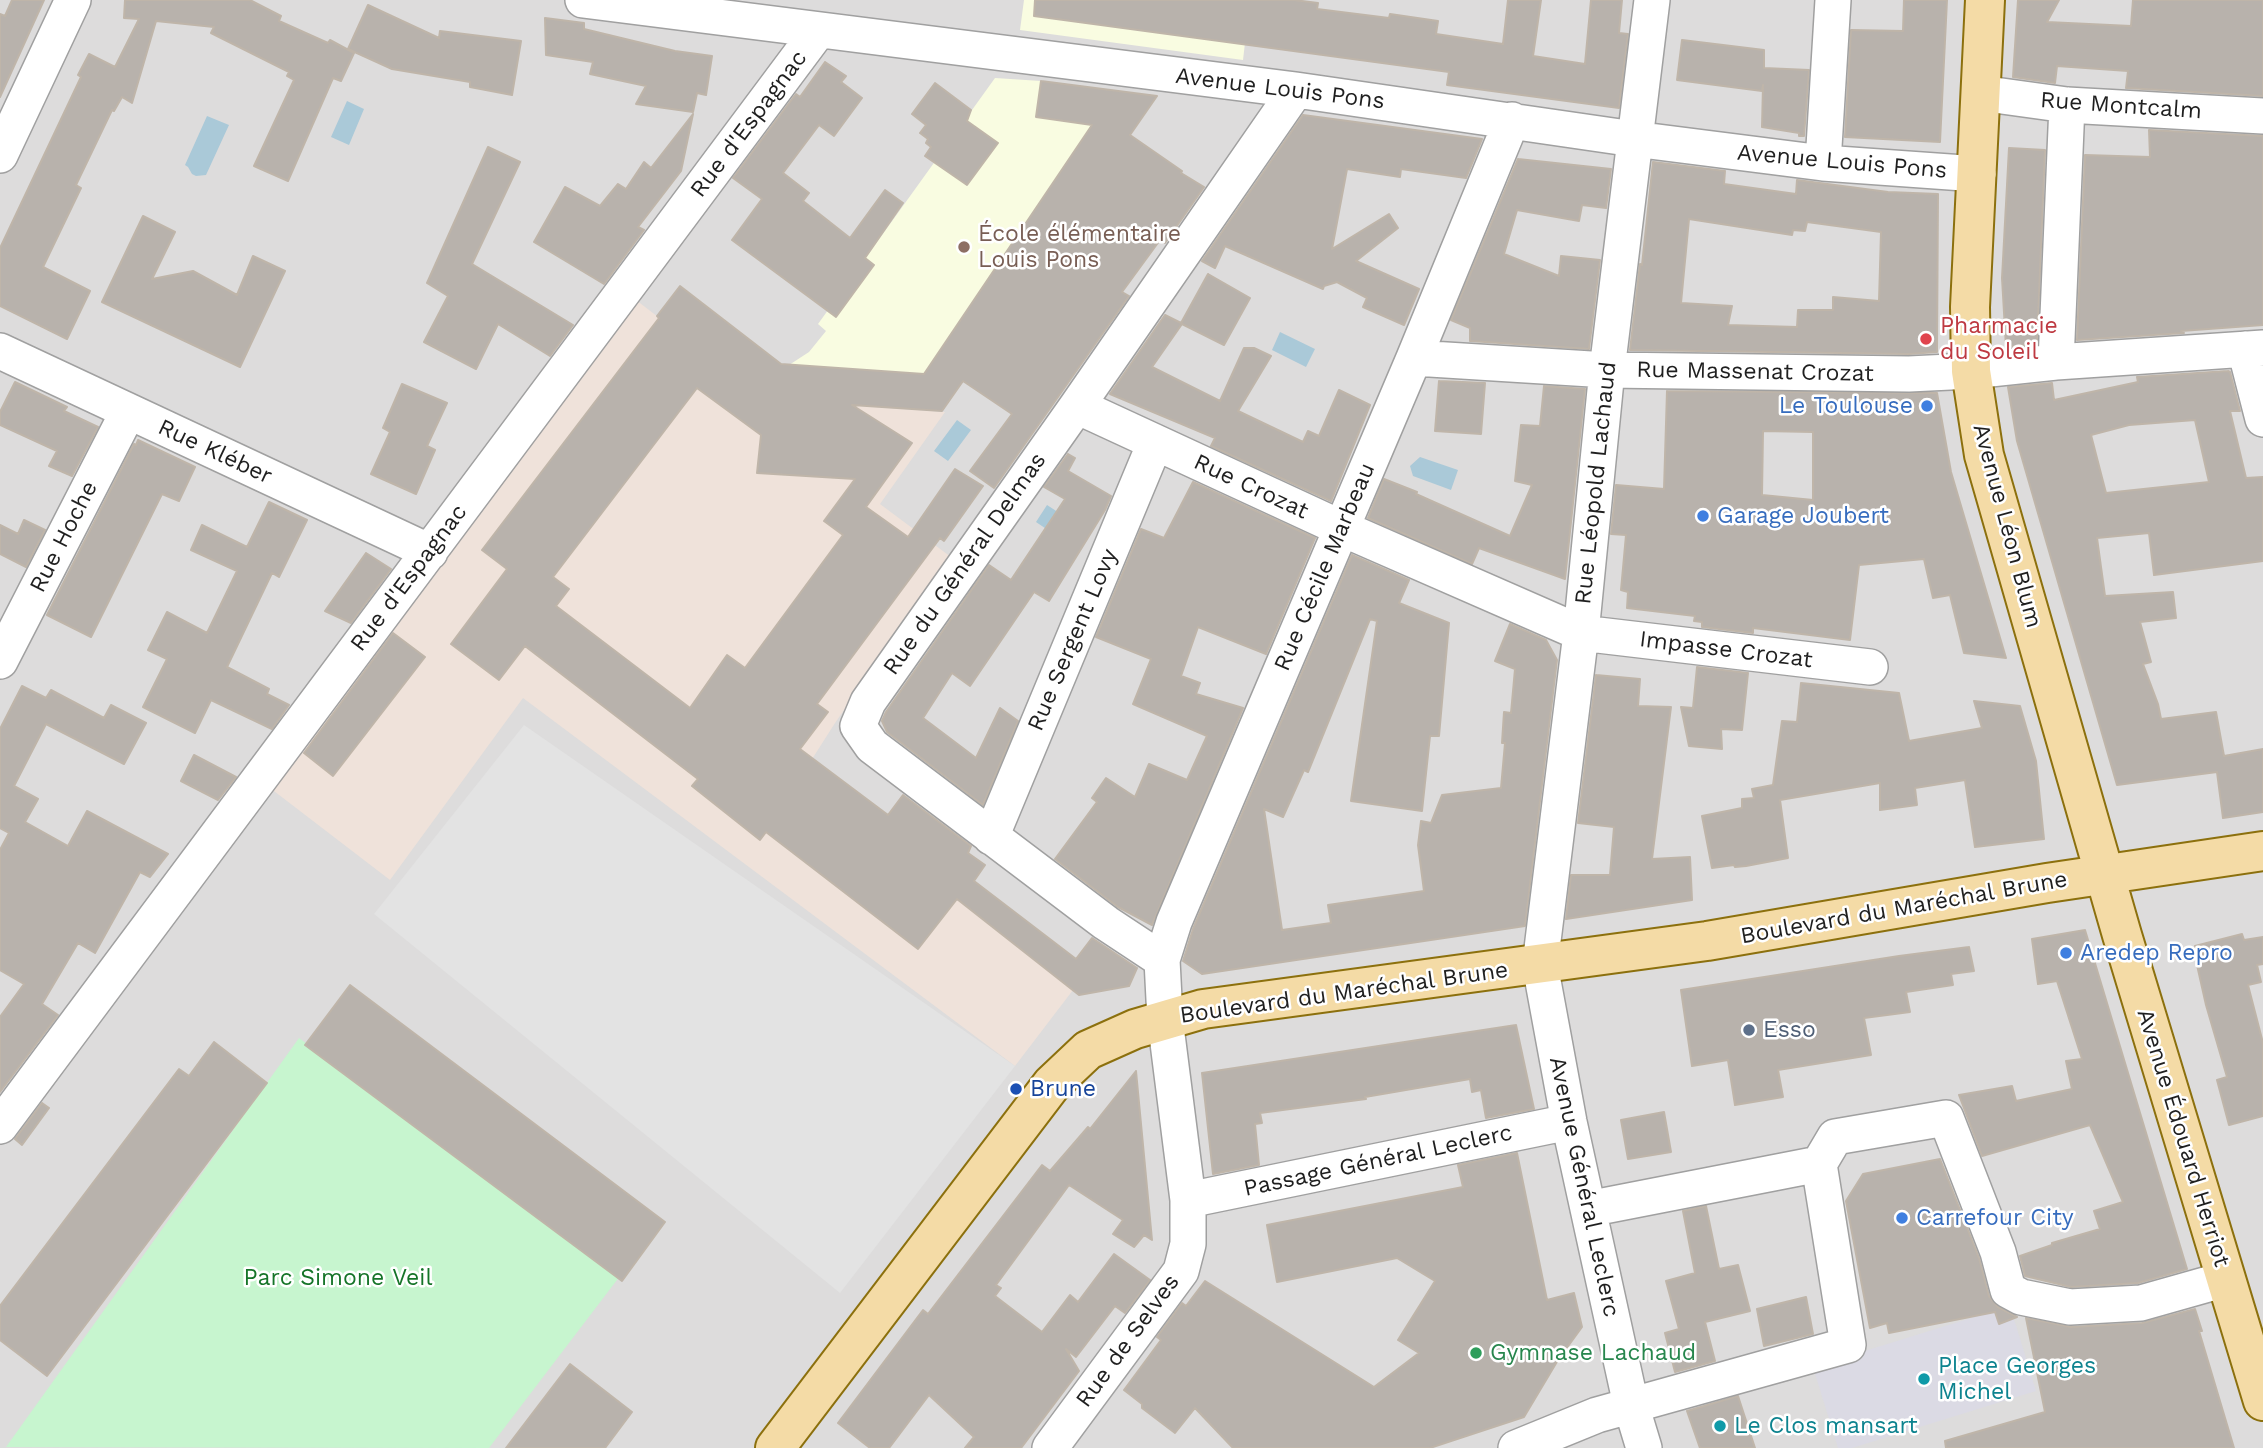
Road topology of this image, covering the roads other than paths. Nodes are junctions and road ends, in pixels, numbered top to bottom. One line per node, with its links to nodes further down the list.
1 (73, 0): 14 (street)
2 (583, 0): 6 (street, Avenue Louis Pons)
3 (1652, 0): 13 (street, Rue Léopold Lachaud)
4 (1833, 0): 15 (street)
5 (1985, 0): 9 (main road, Avenue Léon Blum)
6 (708, 8): 7 (street, Avenue Louis Pons)
7 (818, 31): 8 (street, Avenue Louis Pons); 28 (street, Rue d'Espagnac)
8 (1296, 90): 12 (street, Avenue Louis Pons); 23 (street, Rue du Général Delmas)
9 (1980, 93): 10 (street, Rue Montcalm); 16 (main road, Avenue Léon Blum)
10 (2067, 105): 11 (street, Rue Montcalm); 20 (street)
11 (2263, 116)
12 (1512, 120): 13 (street, Avenue Louis Pons); 19 (street, Rue Cécile Marbeau)
13 (1634, 139): 15 (street, Avenue Louis Pons); 21 (street, Rue Léopold Lachaud)
14 (0, 155)
15 (1824, 163): 16 (street, Avenue Louis Pons)
16 (1978, 174): 22 (main road, Avenue Léon Blum)
17 (2254, 349): 20 (street, Rue Massenat Crozat); 25 (street)
18 (0, 351): 24 (street, Rue Kléber)
19 (1414, 358): 21 (street, Rue Massenat Crozat); 27 (street, Rue Cécile Marbeau)
20 (2056, 362): 22 (street, Rue Massenat Crozat)
21 (1607, 370): 22 (street, Rue Massenat Crozat); 29 (street, Rue Léopold Lachaud)
22 (1971, 371): 34 (main road, Avenue Léon Blum)
23 (1077, 406): 26 (street, Rue Crozat); 32 (street, Rue du Général Delmas)
24 (128, 412): 28 (street, Rue Kléber); 30 (street, Rue Hoche)
25 (2263, 419)
26 (1155, 443): 27 (street, Rue Crozat); 32 (street, Rue Sergent Lovy)
27 (1341, 528): 29 (street, Rue Crozat); 35 (street, Rue Cécile Marbeau)
28 (430, 552): 39 (street, Rue d'Espagnac)
29 (1581, 633): 31 (street, Impasse Crozat); 36 (street, Rue Léopold Lachaud)
30 (0, 662)
31 (1870, 667)
32 (991, 837): 35 (street, Rue du Général Delmas)
33 (2263, 851): 34 (main road, Boulevard du Maréchal Brune)
34 (2105, 874): 36 (main road, Boulevard du Maréchal Brune); 43 (main road, Avenue Édouard Herriot)
35 (1162, 960): 37 (street, Rue Cécile Marbeau)
36 (1540, 965): 37 (main road, Boulevard du Maréchal Brune); 38 (street, Avenue Général Leclerc)
37 (1165, 1019): 41 (street, Rue de Selves); 46 (main road, Boulevard du Maréchal Brune)
38 (1569, 1122): 41 (street, Passage Général Leclerc); 42 (street, Avenue Général Leclerc)
39 (0, 1126)
40 (1819, 1164): 42 (street); 43 (street); 45 (street)
41 (1188, 1200): 47 (street, Rue de Selves)
42 (1588, 1209): 45 (street, Avenue Général Leclerc)
43 (2226, 1279): 44 (main road, Avenue Édouard Herriot)
44 (2263, 1401)
45 (1631, 1405): 48 (street); 49 (street, Avenue Général Leclerc)
46 (775, 1448)
47 (1050, 1448)
48 (1516, 1448)
49 (1644, 1448)

